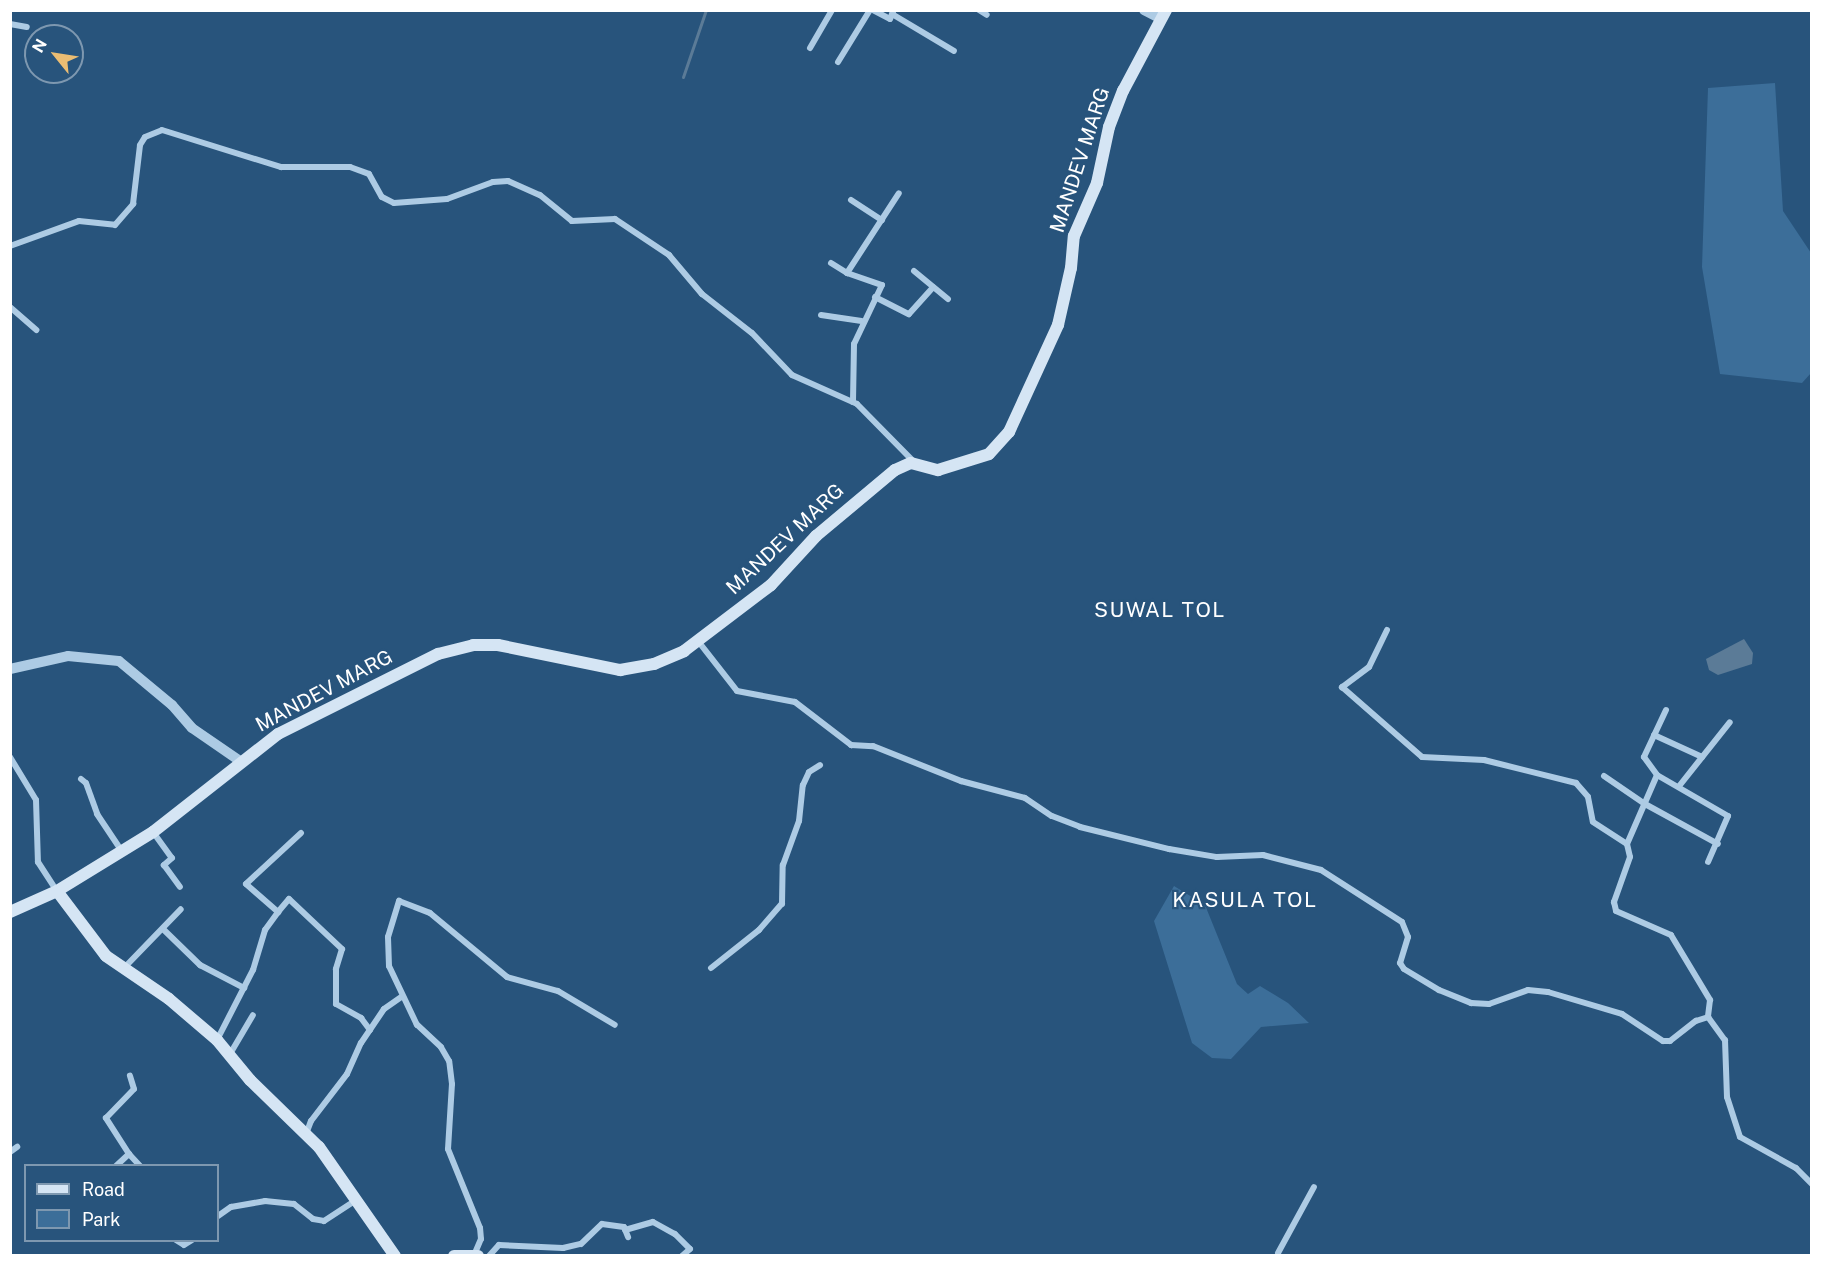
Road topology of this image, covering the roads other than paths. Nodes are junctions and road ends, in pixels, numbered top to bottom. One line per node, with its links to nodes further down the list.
1 (832, 10): 8 (street)
2 (871, 10): 5 (street); 10 (street)
3 (979, 10): 7 (street)
4 (1144, 10): 6 (street)
5 (893, 12): 9 (street)
6 (1163, 14): 26 (main road, MANDEV MARG)
7 (987, 15)
8 (810, 48)
9 (954, 51)
10 (838, 62)
11 (899, 193): 13 (street)
12 (851, 200): 13 (street)
13 (882, 220): 17 (street)
14 (10, 246): 25 (street)
15 (831, 263): 17 (street)
16 (914, 272): 18 (street)
17 (847, 273): 19 (street)
18 (933, 287): 19 (street); 20 (street)
19 (875, 297): 23 (street)
20 (948, 299)
21 (10, 307): 24 (street)
22 (821, 315): 23 (street)
23 (862, 321): 25 (street)
24 (36, 330)
25 (853, 402): 26 (street)
26 (917, 466): 28 (main road, MANDEV MARG)
27 (1387, 630): 44 (street)
28 (698, 641): 35 (main road, MANDEV MARG); 59 (street)
29 (10, 669): 35 (street)
30 (1666, 710): 32 (street)
31 (1730, 722): 34 (street)
32 (1654, 735): 34 (street); 37 (street)
33 (10, 757): 49 (street)
34 (1702, 757): 40 (street)
35 (240, 761): 42 (main road, MANDEV MARG)
36 (820, 765): 54 (street)
37 (1657, 775): 40 (street); 41 (street)
38 (1604, 776): 41 (street)
39 (81, 779): 46 (street)
40 (1680, 785): 45 (street)
41 (1644, 804): 44 (street); 45 (street)
42 (153, 832): 46 (main road, MANDEV MARG); 48 (street)
43 (301, 833): 52 (street)
44 (1627, 844): 59 (street)
45 (1718, 844): 47 (street)
46 (121, 850): 49 (main road, MANDEV MARG)
47 (1708, 862)
48 (180, 887)
49 (57, 891): 51 (main road, MANDEV MARG); 55 (main road)
50 (182, 909): 53 (street)
51 (10, 912)
52 (278, 912): 56 (street); 61 (street)
53 (163, 928): 55 (street); 56 (street)
54 (711, 968)
55 (123, 969): 62 (main road)
56 (244, 988): 62 (street)
57 (401, 997): 60 (street); 61 (street); 78 (street)
58 (253, 1015): 63 (street)
59 (1708, 1017): 71 (street)
60 (615, 1025)
61 (370, 1030): 65 (street)
62 (217, 1040): 63 (main road)
63 (229, 1055): 65 (main road)
64 (130, 1076): 68 (street)
65 (306, 1134): 73 (main road)
66 (17, 1148): 67 (street)
67 (10, 1152)
68 (129, 1154): 69 (street); 70 (street)
69 (118, 1164)
70 (138, 1164)
71 (1812, 1184)
72 (1314, 1187): 77 (street)
73 (355, 1201): 74 (street); 79 (main road)
74 (219, 1215)
75 (625, 1230): 76 (street); 81 (street); 82 (street)
76 (628, 1237)
77 (1278, 1253)
78 (477, 1254): 80 (main road)
79 (395, 1256)
80 (454, 1256)
81 (489, 1256)
82 (682, 1256)

